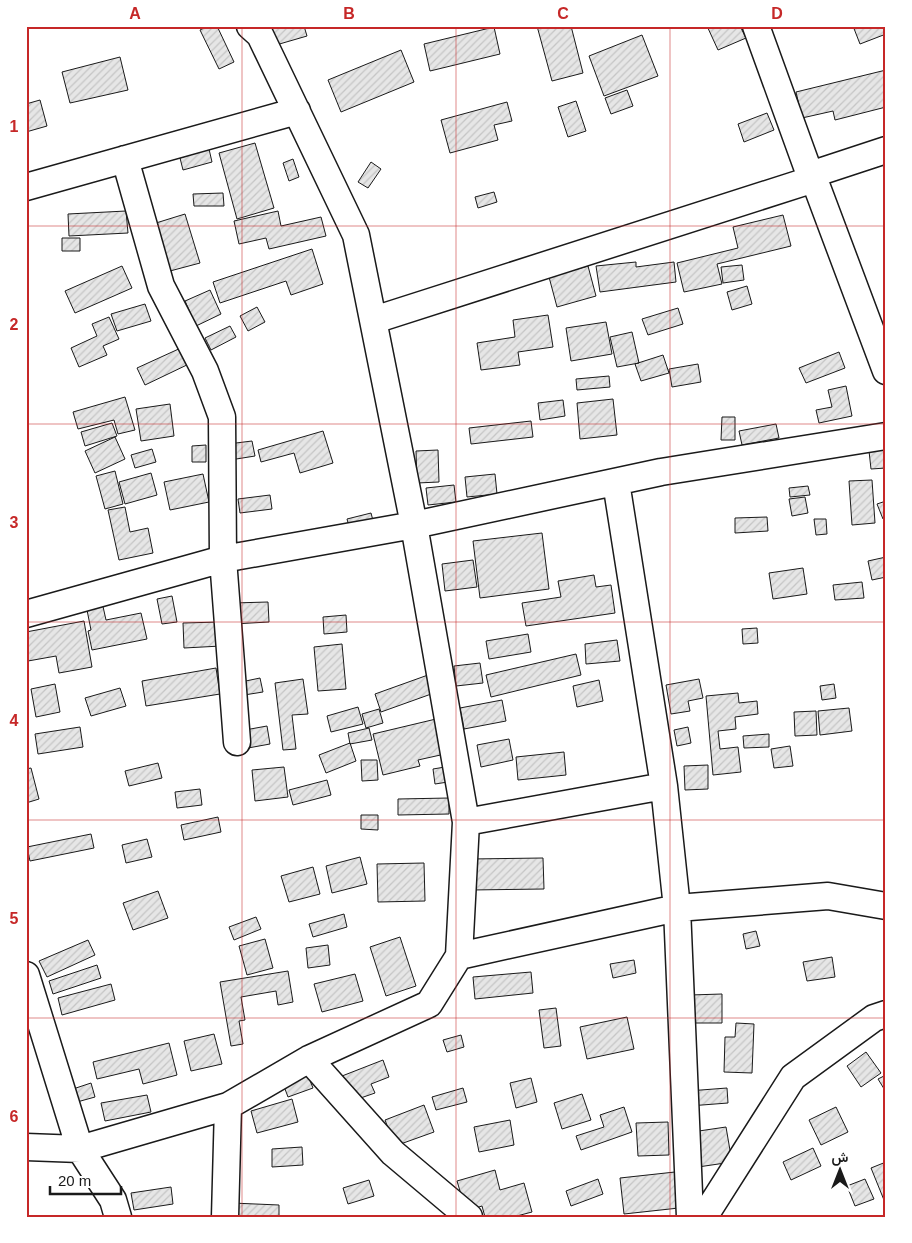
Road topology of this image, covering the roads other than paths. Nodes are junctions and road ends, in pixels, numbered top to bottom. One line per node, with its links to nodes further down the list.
1 (250, 26): 3 (street)
2 (756, 26): 6 (street)
3 (297, 110): 5 (street); 8 (street)
4 (886, 150): 6 (street)
5 (125, 159): 7 (street); 13 (street)
6 (812, 177): 8 (street); 9 (street)
7 (26, 187)
8 (374, 320): 12 (street)
9 (886, 371)
10 (886, 436): 11 (street)
11 (616, 482): 12 (street); 16 (street)
12 (414, 525): 13 (street); 17 (street)
13 (224, 559): 14 (street); 15 (street)
14 (26, 614)
15 (237, 742)
16 (664, 786): 17 (street); 19 (street)
17 (466, 822): 20 (street)
18 (886, 906): 19 (street)
19 (677, 908): 20 (street); 30 (street)
20 (459, 956): 23 (street)
21 (26, 975): 26 (street)
22 (886, 1014): 31 (street)
23 (309, 1059): 24 (street); 29 (street)
24 (228, 1106): 26 (street); 28 (street)
25 (26, 1147): 26 (street)
26 (80, 1149): 27 (street)
27 (118, 1217)
28 (225, 1217)
29 (469, 1217)
30 (690, 1217)
31 (704, 1217)

